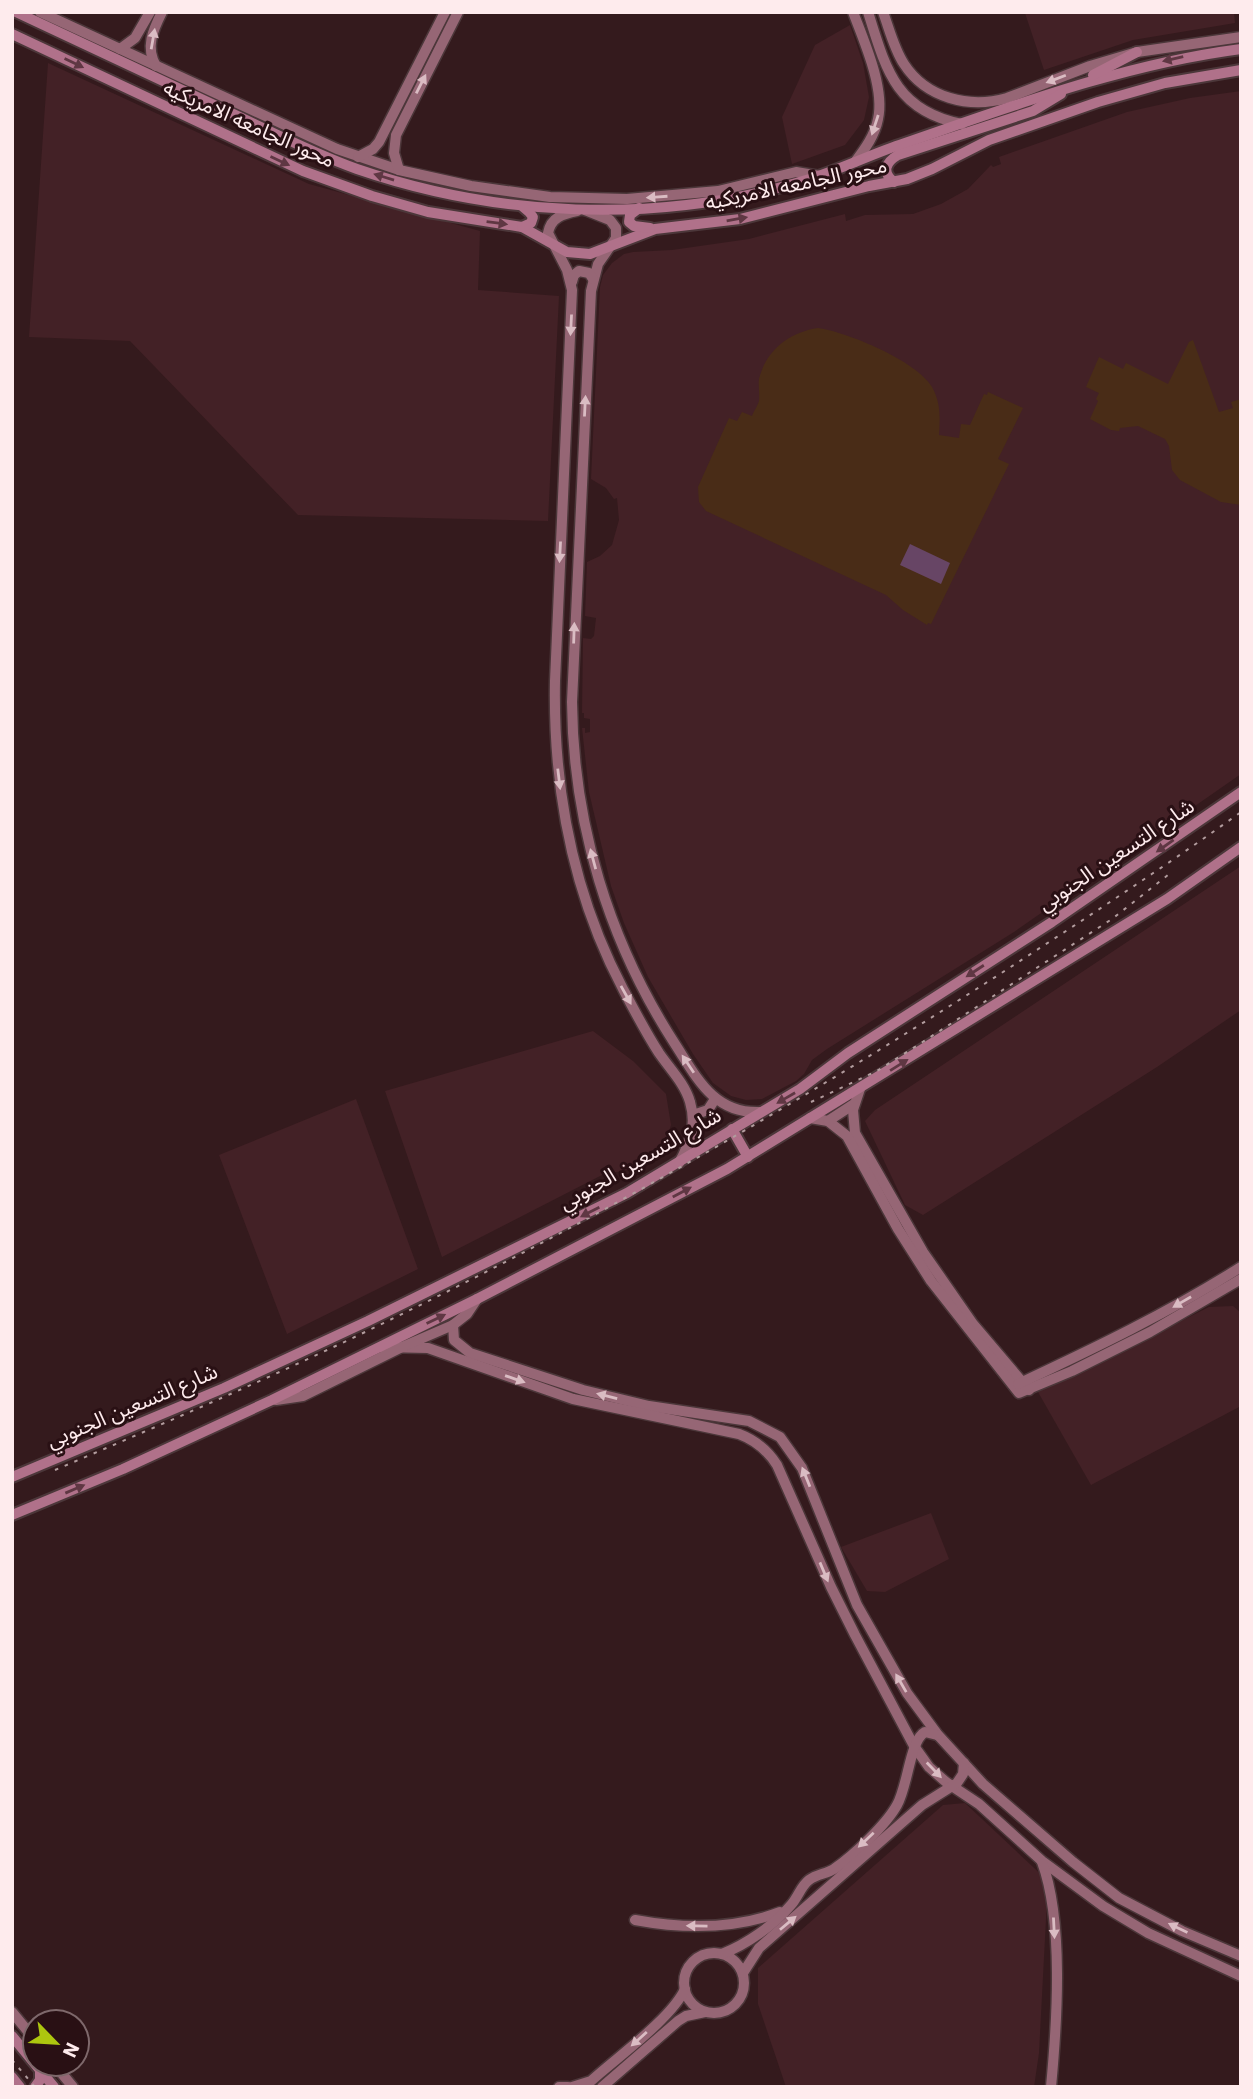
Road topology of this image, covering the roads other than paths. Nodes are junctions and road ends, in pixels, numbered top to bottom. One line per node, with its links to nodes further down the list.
1 (16, 12): 11 (main road, محور الجامعه الامريكيه)
2 (40, 12): 11 (street)
3 (149, 12): 13 (street)
4 (162, 12): 16 (street, one-way to 4)
5 (445, 12): 24 (street)
6 (458, 12): 26 (street, one-way to 6)
7 (853, 12): 19 (street)
8 (883, 14): 9 (street); 15 (street, one-way to 8)
9 (869, 17): 18 (street)
10 (12, 34): 22 (main road, محور الجامعه الامريكيه, one-way to 22)
11 (82, 37): 13 (street); 21 (main road, محور الجامعه الامريكيه)
12 (1241, 37): 15 (street)
13 (120, 49): 16 (street)
14 (1241, 49): 20 (main road, محور الجامعه الامريكيه, one-way to 20)
15 (1137, 52): 20 (main road)
16 (157, 66): 24 (street)
17 (1241, 70): 29 (main road, محور الجامعه الامريكيه)
18 (892, 76): 19 (street); 23 (street)
19 (876, 82): 25 (street, one-way to 25)
20 (1073, 86): 23 (main road, محور الجامعه الامريكيه); 29 (main road)
21 (186, 92): 22 (main road); 28 (main road, محور الجامعه الامريكيه, one-way to 21)
22 (176, 112): 33 (main road, محور الجامعه الامريكيه, one-way to 33)
23 (962, 125): 25 (main road, محور الجامعه الامريكيه)
24 (358, 157): 26 (street)
25 (853, 164): 27 (main road, محور الجامعه الامريكيه)
26 (399, 170): 28 (street)
27 (820, 176): 28 (street, one-way to 28); 31 (main road, محور الجامعه الامريكيه)
28 (412, 179): 30 (main road, محور الجامعه الامريكيه)
29 (894, 182): 34 (main road, محور الجامعه الامريكيه, one-way to 29)
30 (521, 206): 32 (main road, محور الجامعه الامريكيه); 33 (main road)
31 (639, 208): 32 (main road, محور الجامعه الامريكيه); 34 (main road)
32 (583, 210): 35 (street); 36 (street)
33 (522, 228): 35 (main road, محور الجامعه الامريكيه)
34 (655, 229): 36 (main road, محور الجامعه الامريكيه)
35 (553, 244): 36 (main road, محور الجامعه الامريكيه); 38 (street)
36 (612, 246): 37 (street)
37 (593, 279): 38 (street); 41 (street, one-way to 37)
38 (572, 282): 42 (street, one-way to 42)
39 (1241, 792): 48 (main road, شارع التسعين الجنوبي, one-way to 48)
40 (1241, 847): 45 (main road, one-way to 40)
41 (606, 904): 42 (street); 43 (street)
42 (588, 908): 44 (street)
43 (618, 937): 44 (street); 46 (street, one-way to 43)
44 (603, 945): 49 (street, one-way to 49)
45 (860, 1089): 47 (street); 50 (main road)
46 (715, 1099): 48 (street); 49 (street)
47 (854, 1104): 51 (street); 64 (street)
48 (760, 1112): 52 (main road, شارع التسعين الجنوبي)
49 (693, 1115): 54 (street)
50 (810, 1118): 51 (street); 53 (main road)
51 (828, 1121): 64 (street)
52 (732, 1129): 53 (main road); 54 (main road, شارع التسعين الجنوبي)
53 (748, 1157): 57 (main road, one-way to 53)
54 (679, 1163): 68 (main road, شارع التسعين الجنوبي, one-way to 68)
55 (1241, 1268): 59 (street, one-way to 59)
56 (1241, 1279): 59 (street)
57 (477, 1299): 58 (street); 61 (main road, one-way to 57)
58 (453, 1325): 60 (street); 62 (street)
59 (1148, 1327): 64 (street)
60 (454, 1340): 63 (street); 66 (street, one-way to 60)
61 (379, 1347): 62 (street); 65 (main road)
62 (402, 1347): 63 (street); 65 (street)
63 (444, 1354): 67 (street, one-way to 67)
64 (1021, 1386)
65 (272, 1400): 69 (main road, one-way to 65)
66 (704, 1414): 67 (street); 70 (street, one-way to 66)
67 (702, 1427): 71 (street, one-way to 71)
68 (12, 1477)
69 (12, 1515)
70 (922, 1714): 71 (street); 72 (street)
71 (903, 1726): 73 (street)
72 (938, 1735): 73 (street); 74 (street)
73 (914, 1746): 76 (street, one-way to 76); 79 (street, one-way to 79)
74 (964, 1763): 75 (street); 76 (street)
75 (983, 1784): 77 (street); 82 (street, one-way to 75)
76 (953, 1786): 77 (street); 83 (street, one-way to 76)
77 (970, 1796): 78 (street)
78 (1042, 1861): 84 (street); 92 (street, one-way to 92)
79 (787, 1909): 80 (street, one-way to 80); 81 (street)
80 (635, 1920)
81 (722, 1954): 83 (street); 85 (street)
82 (1241, 1955)
83 (743, 1973): 86 (street)
84 (1241, 1976)
85 (684, 1989): 86 (street); 90 (street, one-way to 90)
86 (705, 2012): 91 (street)
87 (12, 2077): 88 (main road)
88 (20, 2087)
89 (559, 2087): 90 (street)
90 (570, 2087)
91 (602, 2087)
92 (1051, 2087)

